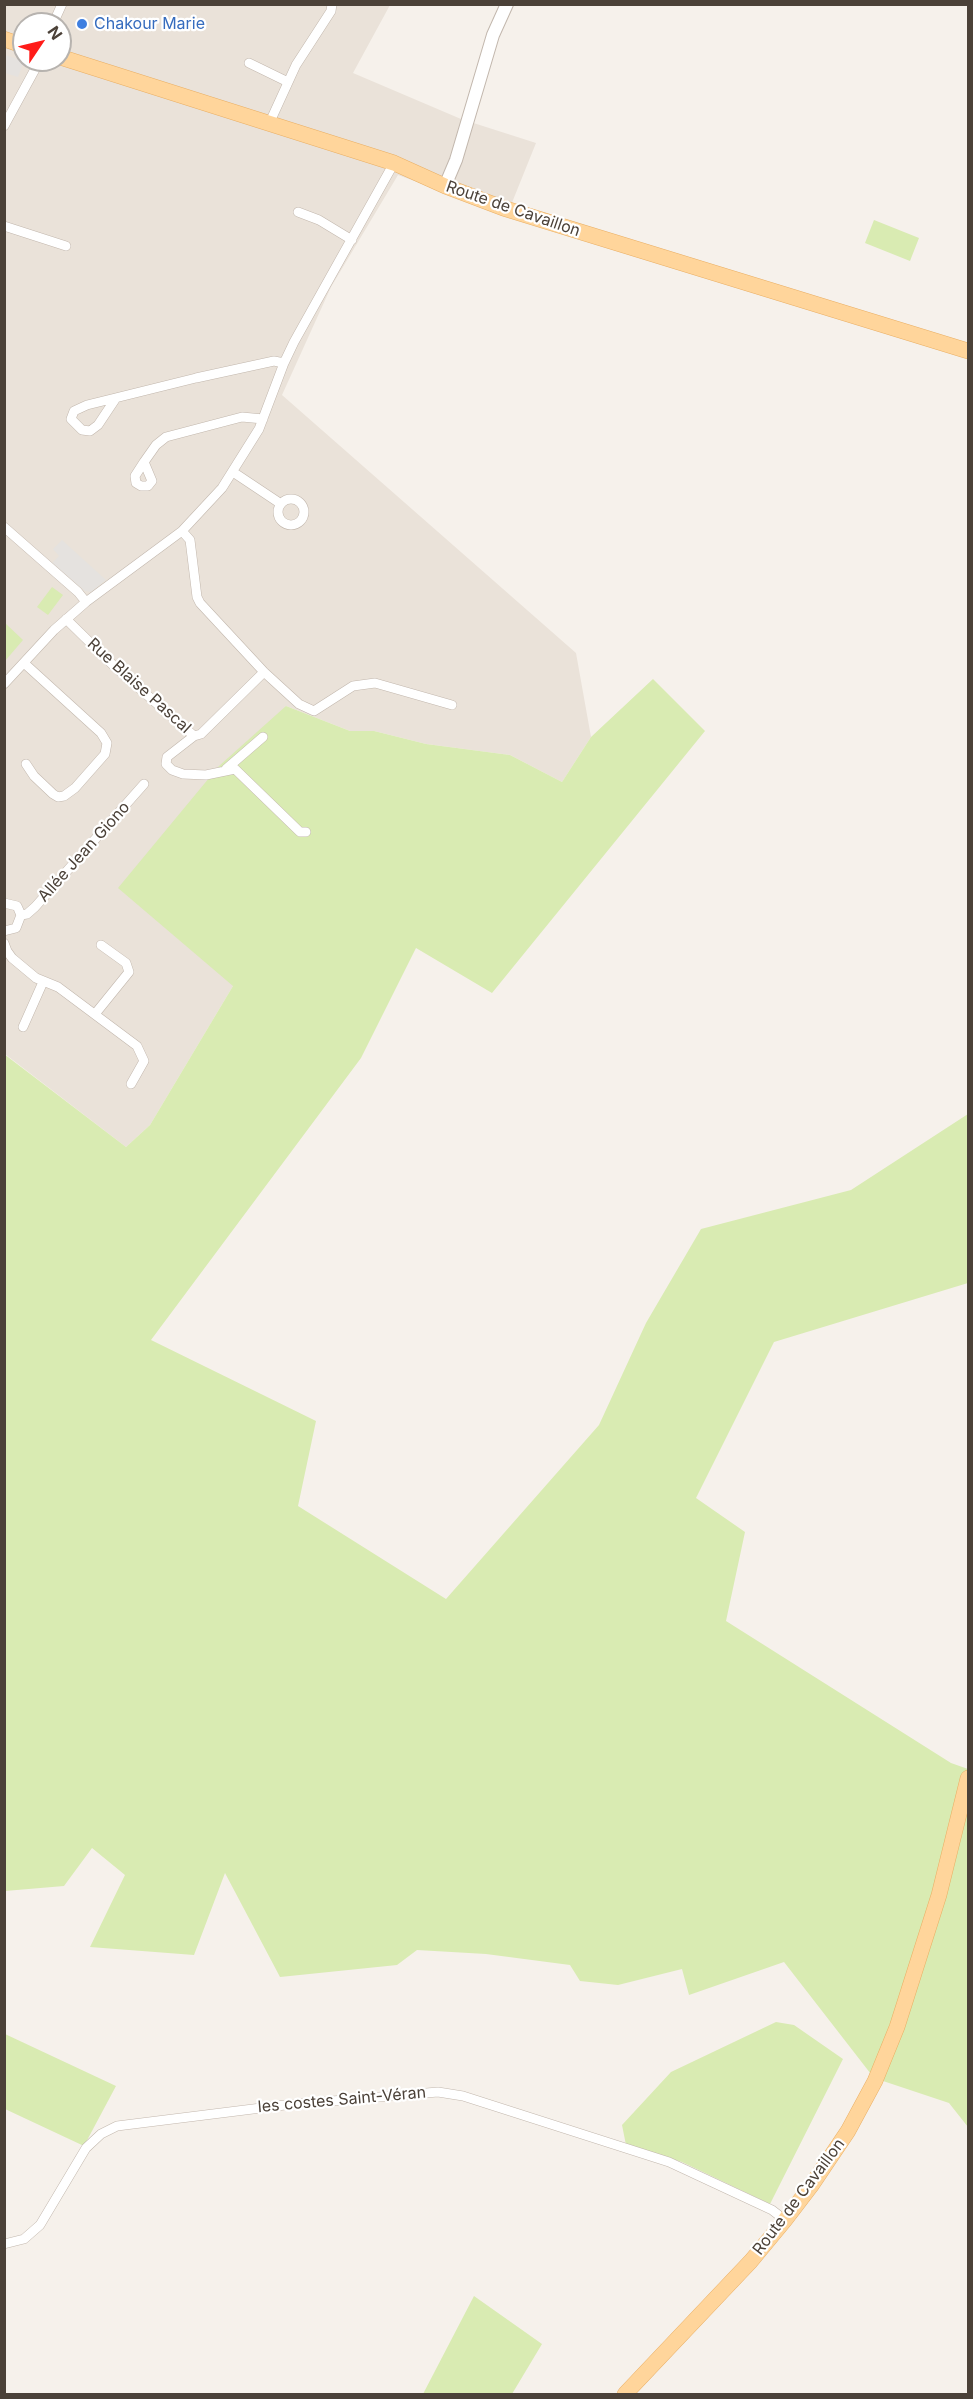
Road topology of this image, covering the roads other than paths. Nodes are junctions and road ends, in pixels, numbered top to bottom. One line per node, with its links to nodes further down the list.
1 (507, 4): 10 (street)
2 (333, 5): 6 (street)
3 (72, 61): 7 (main road, Route de Cavaillon)
4 (249, 63): 6 (street)
5 (33, 72): 8 (street)
6 (288, 82): 7 (street)
7 (270, 124): 9 (main road, Route de Cavaillon)
8 (4, 126)
9 (394, 164): 10 (main road, Route de Cavaillon); 13 (street)
10 (445, 186): 15 (main road, Route de Cavaillon)
11 (298, 212): 13 (street)
12 (4, 226): 14 (street)
13 (352, 240): 16 (street)
14 (66, 246)
15 (969, 351)
16 (284, 363): 17 (street); 18 (street)
17 (116, 398): 17 (street)
18 (263, 419): 19 (street); 20 (street)
19 (144, 462)
20 (233, 472): 21 (street); 23 (street)
21 (280, 504)
22 (4, 527): 24 (street)
23 (182, 531): 24 (street); 27 (street)
24 (86, 602): 25 (street)
25 (66, 619): 26 (street); 30 (street, Rue Blaise Pascal)
26 (24, 663): 28 (street); 32 (street)
27 (264, 672): 29 (street); 30 (street, Rue Blaise Pascal)
28 (4, 684)
29 (452, 705)
30 (194, 736): 33 (street)
31 (263, 737): 33 (street)
32 (26, 764)
33 (226, 769): 35 (street)
34 (144, 784): 37 (street, Allée Jean Giono)
35 (306, 832)
36 (4, 903): 37 (street)
37 (21, 915): 38 (street, Allée Jean Giono)
38 (5, 933)
39 (4, 943): 41 (street)
40 (101, 945): 42 (street)
41 (43, 982): 42 (street); 43 (street)
42 (95, 1014): 44 (street)
43 (23, 1027)
44 (131, 1084)
45 (969, 1778): 46 (main road, Route de Cavaillon)
46 (785, 2220): 47 (street, les costes Saint-Véran); 48 (main road, Route de Cavaillon)
47 (4, 2244)
48 (625, 2394)

